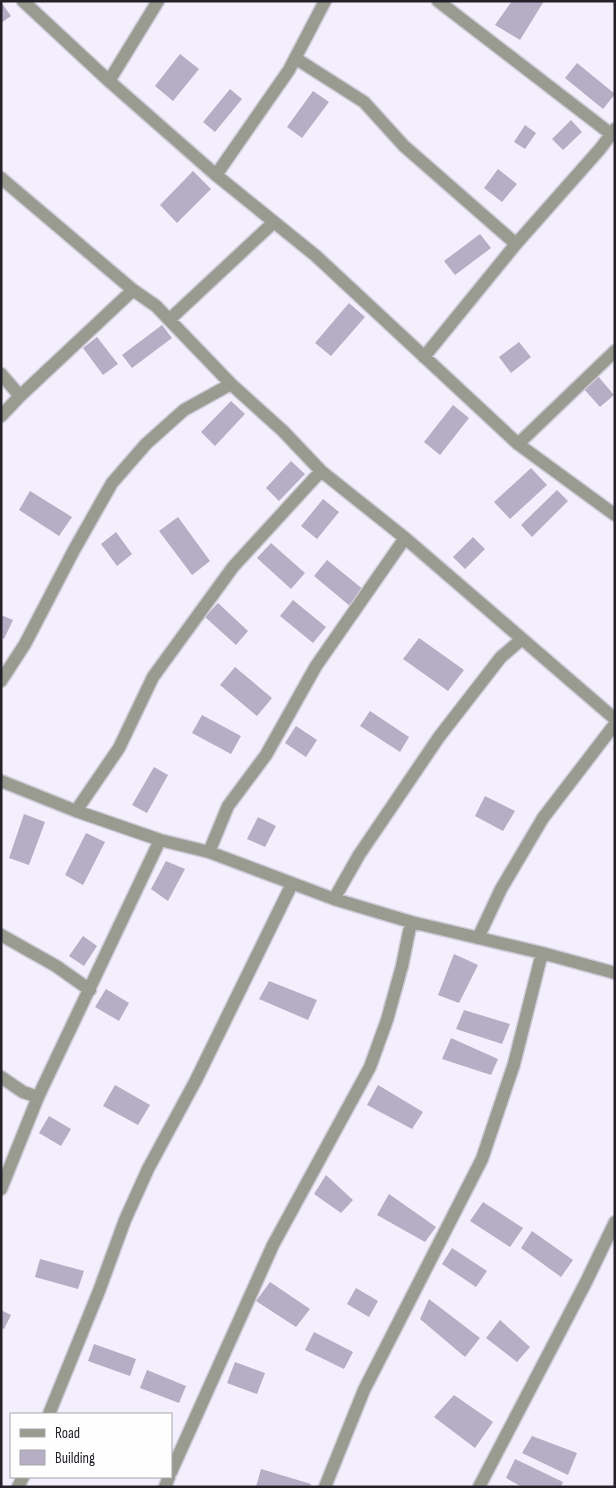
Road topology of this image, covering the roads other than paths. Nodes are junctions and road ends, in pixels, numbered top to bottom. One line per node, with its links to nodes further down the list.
1 (23, 1): 6 (street)
2 (158, 1): 6 (street)
3 (325, 1): 5 (street)
4 (438, 1): 7 (street)
5 (295, 58): 8 (street); 11 (street)
6 (109, 82): 8 (street)
7 (613, 132): 11 (street)
8 (216, 175): 10 (street)
9 (1, 178): 12 (street)
10 (274, 222): 13 (street); 15 (street)
11 (516, 244): 15 (street)
12 (134, 290): 13 (street); 18 (street)
13 (169, 320): 17 (street)
14 (615, 351): 20 (street)
15 (424, 357): 20 (street)
16 (1, 374): 18 (street)
17 (231, 384): 21 (street); 25 (street)
18 (20, 396): 19 (street)
19 (1, 416)
20 (518, 444): 22 (street)
21 (321, 471): 23 (street); 29 (street)
22 (615, 515)
23 (405, 538): 24 (street); 31 (street)
24 (522, 639): 26 (street); 33 (street)
25 (1, 681)
26 (615, 719)
27 (615, 724): 36 (street)
28 (1, 781): 29 (street)
29 (76, 811): 30 (street)
30 (160, 840): 31 (street); 39 (street)
31 (210, 852): 32 (street)
32 (292, 884): 33 (street); 44 (street)
33 (334, 899): 34 (street)
34 (411, 922): 36 (street); 45 (street)
35 (1, 935): 39 (street)
36 (478, 938): 37 (street)
37 (542, 953): 38 (street); 46 (street)
38 (615, 973)
39 (90, 990): 41 (street)
40 (1, 1077): 41 (street)
41 (38, 1098): 42 (street)
42 (1, 1189)
43 (615, 1222): 47 (street)
44 (49, 1413)
45 (172, 1470)
46 (326, 1487)
47 (479, 1487)

